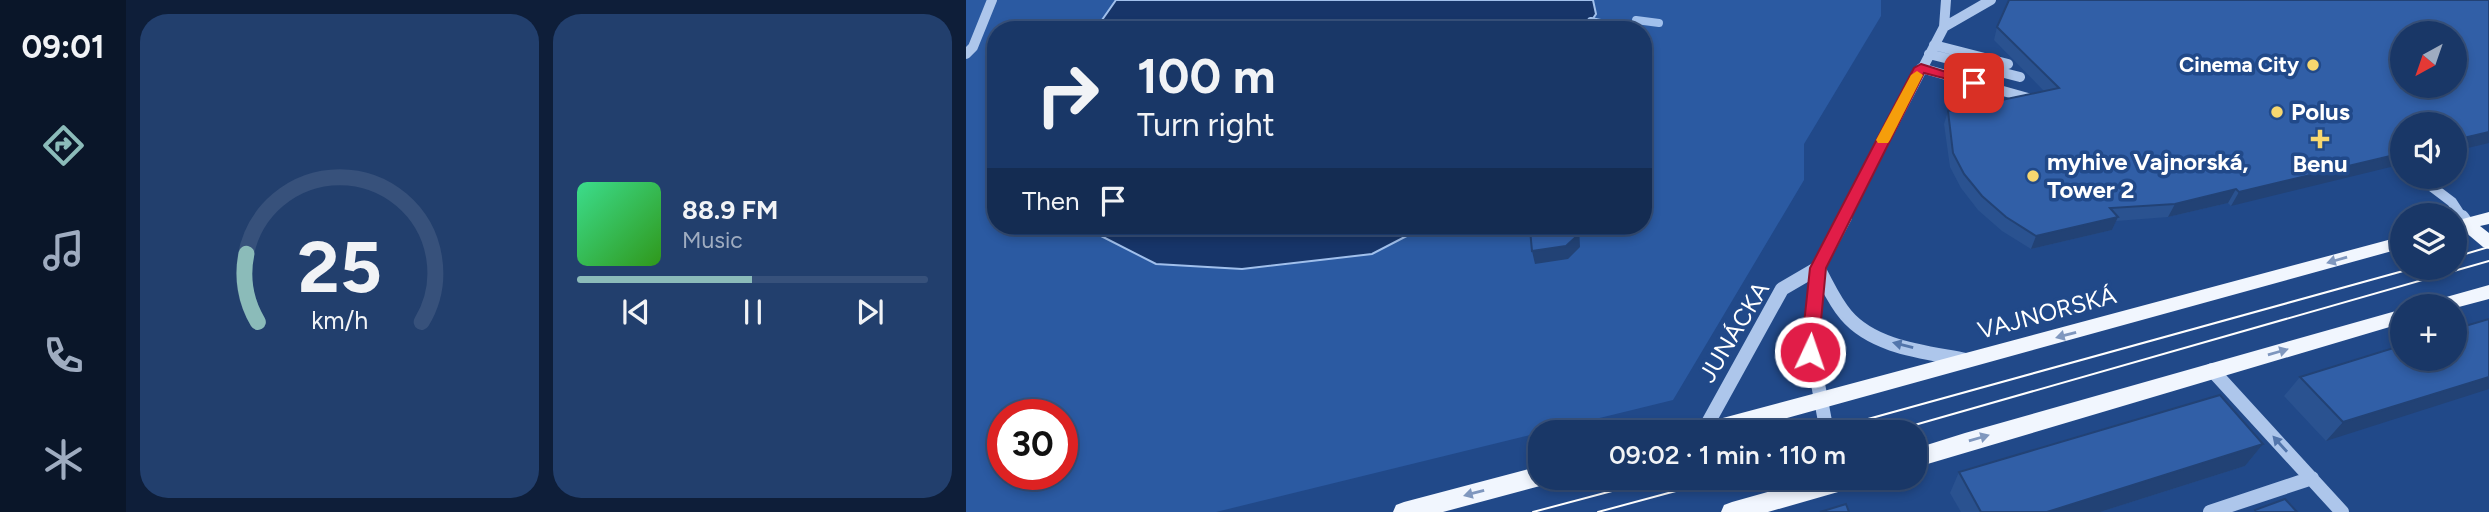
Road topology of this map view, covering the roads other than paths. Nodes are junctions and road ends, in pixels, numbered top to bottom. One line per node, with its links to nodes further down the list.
1 (992, 0): 6 (street)
2 (1946, 0): 4 (street)
3 (1991, 0): 4 (street)
4 (1944, 27): 5 (street)
5 (1931, 49): 7 (street); 8 (street); 9 (street)
6 (966, 54)
7 (2008, 64)
8 (1921, 68): 10 (street); 18 (street)
9 (2020, 77)
10 (2028, 98)
11 (2435, 189): 12 (street)
12 (2452, 203)
13 (2489, 218): 14 (main road)
14 (2467, 224)
15 (2467, 229): 16 (main road)
16 (2489, 243)
17 (2390, 246): 22 (main road, VAJNORSKÁ, one-way to 22)
18 (1818, 268): 22 (street, one-way to 18); 24 (street); 25 (street, JUNÁCKA)
19 (2489, 292): 20 (main road)
20 (2467, 298)
21 (2390, 320): 23 (main road, one-way to 21)
22 (1969, 361): 24 (main road, VAJNORSKÁ)
23 (2212, 370): 28 (main road, one-way to 23); 29 (street, one-way to 23)
24 (1819, 402): 26 (main road, VAJNORSKÁ); 27 (street)
25 (1711, 420)
26 (1750, 420)
27 (1824, 420)
28 (1927, 455)
29 (2312, 478): 34 (street); 35 (street)
30 (1528, 479): 32 (main road, one-way to 32)
31 (1807, 490): 33 (main road)
32 (1404, 512)
33 (1732, 512)
34 (2210, 512)
35 (2342, 512)

